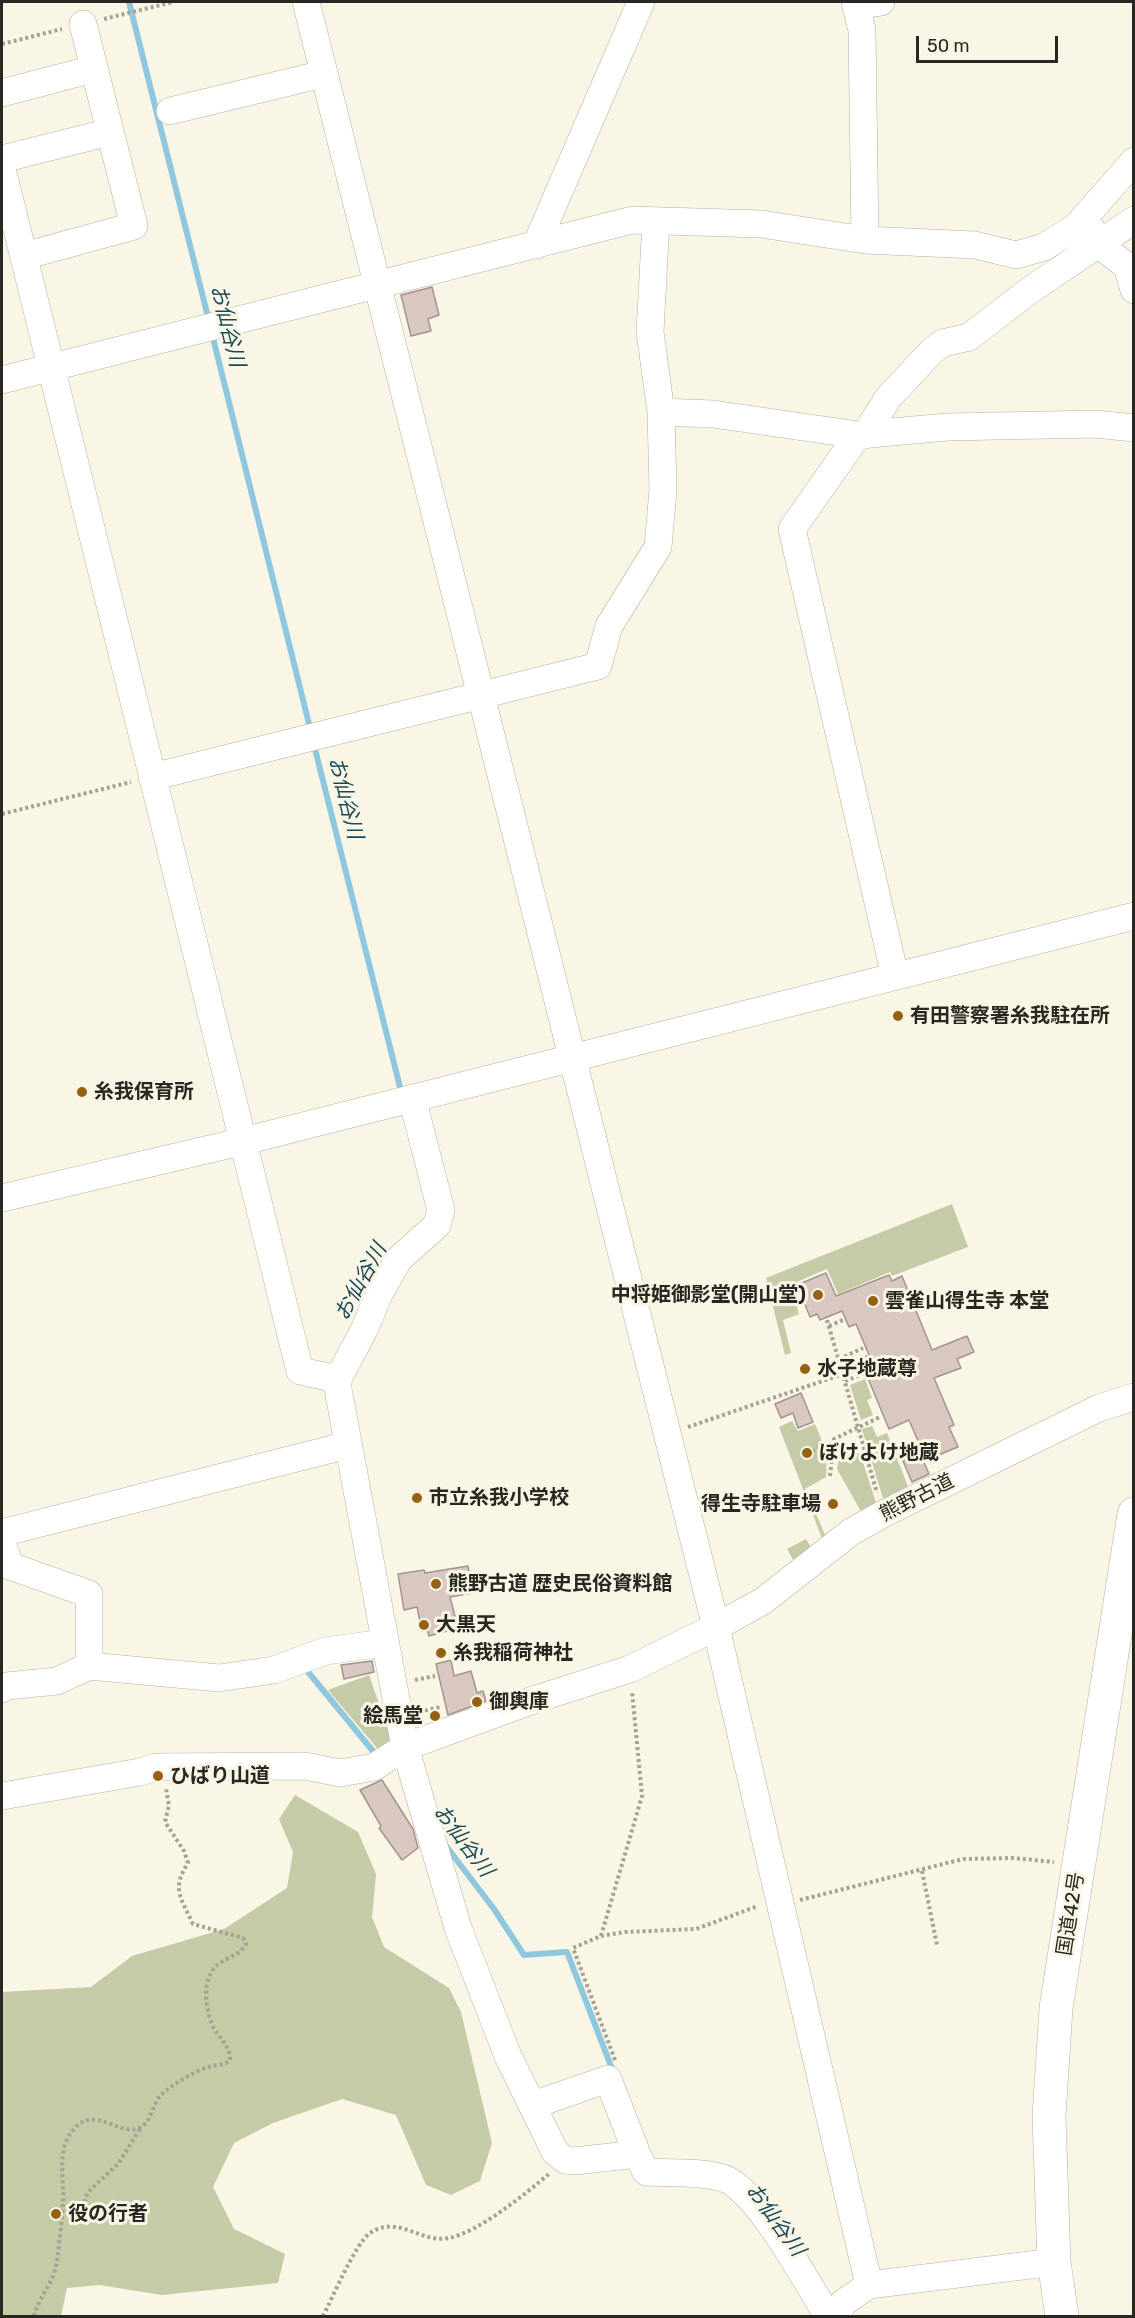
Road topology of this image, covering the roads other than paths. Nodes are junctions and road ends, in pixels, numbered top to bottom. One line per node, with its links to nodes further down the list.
1 (306, 2): 6 (street)
2 (641, 2): 17 (street)
3 (864, 2): 16 (street)
4 (83, 24): 5 (street)
5 (93, 69): 7 (street); 9 (street)
6 (323, 74): 8 (street); 20 (street)
7 (2, 93)
8 (170, 111)
9 (110, 132): 10 (street); 19 (street)
10 (2, 159)
11 (1134, 161): 13 (street)
12 (2, 169): 19 (street)
13 (1086, 216): 16 (street); 18 (street)
14 (1134, 220): 18 (street)
15 (656, 221): 16 (street); 17 (street); 24 (street)
16 (865, 240)
17 (536, 245): 20 (street)
18 (1099, 246): 21 (street); 26 (street)
19 (24, 256): 22 (street)
20 (376, 287): 22 (street); 27 (street)
21 (1134, 290)
22 (53, 368): 23 (street); 28 (street)
23 (2, 380)
24 (661, 412): 26 (street); 27 (street)
25 (1134, 428): 26 (street)
26 (862, 435): 30 (street)
27 (480, 696): 28 (street); 31 (street)
28 (152, 777): 33 (street)
29 (1134, 916): 30 (street)
30 (895, 976): 31 (street)
31 (571, 1057): 32 (street); 41 (street)
32 (412, 1098): 33 (street); 35 (street)
33 (244, 1141): 34 (street); 35 (street)
34 (2, 1198)
35 (338, 1379): 37 (street)
36 (1134, 1397): 41 (street, 熊野古道)
37 (348, 1445): 39 (street); 42 (street)
38 (1134, 1514): 49 (highway, 国道42号)
39 (2, 1533)
40 (2, 1543): 43 (street)
41 (716, 1627): 45 (street, 熊野古道); 50 (street)
42 (384, 1643): 43 (street); 45 (street)
43 (89, 1666): 44 (street)
44 (2, 1689)
45 (405, 1747): 46 (street, 熊野古道); 47 (street)
46 (2, 1796)
47 (533, 2105): 48 (street); 48 (street)
48 (638, 2154): 51 (street)
49 (1054, 2262): 50 (street); 53 (highway, 国道42号)
50 (869, 2285): 52 (street)
51 (828, 2316)
52 (836, 2316)
53 (1062, 2316)

